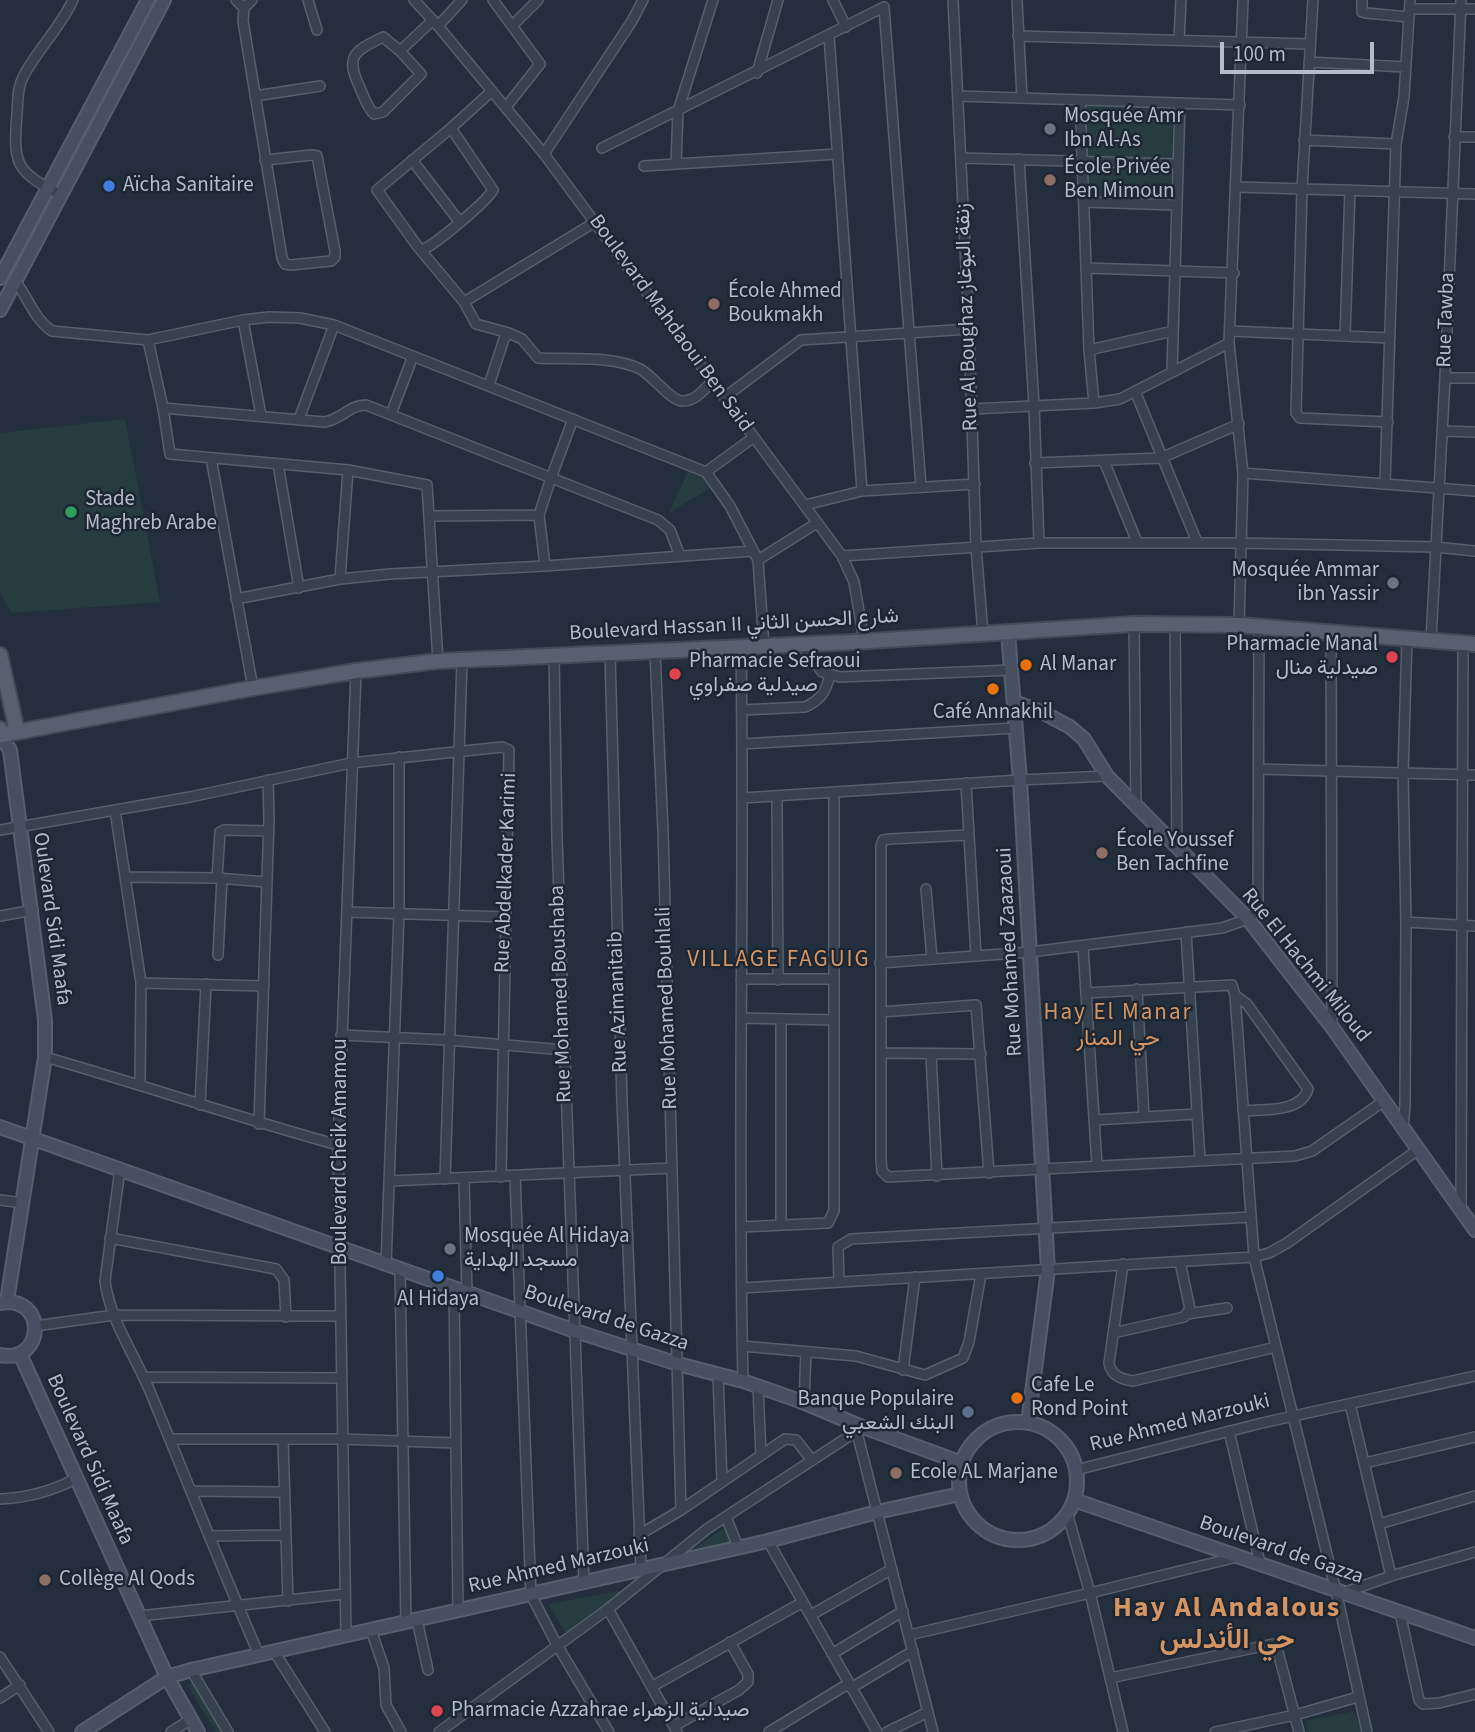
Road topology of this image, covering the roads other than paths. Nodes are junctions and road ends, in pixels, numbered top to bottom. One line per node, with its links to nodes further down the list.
1 (73, 0): 66 (street)
2 (148, 0): 66 (main road)
3 (164, 0): 72 (main road)
4 (236, 0): 23 (street)
5 (252, 0): 23 (street)
6 (309, 0): 29 (street)
7 (414, 0): 26 (street, Boulevard Mahdaoui Ben Said)
8 (462, 0): 26 (street)
9 (493, 0): 27 (street)
10 (538, 0): 27 (street)
11 (643, 0): 55 (street)
12 (713, 0): 48 (street)
13 (779, 0): 38 (street)
14 (833, 0): 28 (street)
15 (953, 0): 42 (street, Rue Al Boughaz زنقة البوغاز)
16 (1017, 0): 31 (street)
17 (1181, 0): 32 (street)
18 (1243, 0): 33 (street)
19 (1312, 0): 34 (street)
20 (1362, 0): 24 (street)
21 (886, 4): 28 (street); 91 (street)
22 (1461, 5): 24 (street); 25 (street); 51 (street, Rue Tawba)
23 (244, 8): 41 (street)
24 (1410, 9): 37 (street)
25 (1475, 9)
26 (435, 23): 35 (street); 40 (street, Boulevard Mahdaoui Ben Said)
27 (512, 26): 47 (street)
28 (846, 27): 30 (street)
29 (317, 30)
30 (829, 36): 38 (street); 56 (street)
31 (1018, 36): 32 (street); 43 (street)
32 (1179, 40): 33 (street)
33 (1242, 43): 34 (street); 46 (street)
34 (1310, 44): 36 (street)
35 (400, 51): 35 (street)
36 (1309, 62): 37 (street); 52 (street)
37 (1406, 67): 53 (street)
38 (757, 72): 48 (street)
39 (320, 86): 41 (street)
40 (492, 91): 47 (street, Boulevard Mahdaoui Ben Said); 49 (street)
41 (255, 96): 59 (street)
42 (958, 96): 43 (street); 57 (street, Rue Al Boughaz زنقة البوغاز)
43 (1022, 98): 44 (street)
44 (1080, 100): 45 (street); 61 (street)
45 (1180, 103): 46 (street); 63 (street)
46 (1240, 105): 65 (street)
47 (506, 107): 55 (street, Boulevard Mahdaoui Ben Said)
48 (678, 111): 54 (street); 62 (street)
49 (452, 128): 60 (street); 75 (street)
50 (1475, 137): 51 (street)
51 (1454, 138): 70 (street, Rue Tawba)
52 (1304, 140): 53 (street); 67 (street)
53 (1396, 144): 69 (street)
54 (602, 148)
55 (544, 154): 76 (street, Boulevard Mahdaoui Ben Said)
56 (838, 154): 62 (street); 94 (street)
57 (961, 158): 58 (street); 87 (street, Rue Al Boughaz زنقة البوغاز)
58 (1019, 159): 61 (street); 108 (street)
59 (265, 160): 59 (street)
60 (412, 160): 75 (street); 77 (street)
61 (1084, 160): 63 (street); 73 (street)
62 (676, 163): 64 (street)
63 (1177, 164): 74 (street)
64 (644, 166)
65 (1237, 187): 67 (street); 80 (street)
66 (48, 188): 72 (street); 81 (main road)
67 (1302, 189): 68 (street); 92 (street)
68 (1350, 190): 69 (street); 93 (street)
69 (1395, 191): 70 (street); 95 (street)
70 (1452, 193): 71 (street); 101 (street, Rue Tawba)
71 (1475, 194)
72 (61, 195): 82 (main road)
73 (1085, 202): 74 (street); 78 (street)
74 (1177, 205): 79 (street)
75 (459, 221): 77 (street)
76 (595, 222): 83 (street); 103 (street, Boulevard Mahdaoui Ben Said)
77 (422, 250): 83 (street)
78 (1087, 268): 79 (street); 98 (street)
79 (1175, 271): 80 (street); 88 (street)
80 (1234, 273): 89 (street)
81 (0, 278)
82 (15, 281): 84 (main road); 96 (street)
83 (464, 302): 90 (street)
84 (0, 310)
85 (243, 320): 86 (street); 96 (street); 112 (street)
86 (334, 325): 99 (street); 113 (street)
87 (969, 329): 91 (street); 110 (street, Rue Al Boughaz زنقة البوغاز)
88 (1173, 331): 98 (street); 100 (street)
89 (1230, 331): 92 (street); 97 (street)
90 (509, 333): 103 (street); 104 (street)
91 (908, 333): 94 (street); 131 (street)
92 (1297, 335): 93 (street); 115 (street)
93 (1345, 336): 95 (street)
94 (850, 337): 106 (street); 133 (street)
95 (1390, 338): 115 (street)
96 (148, 340): 109 (street)
97 (1229, 344): 100 (street); 116 (street)
98 (1089, 350): 107 (street)
99 (412, 356): 104 (street); 111 (street)
100 (1172, 371): 105 (street)
101 (1445, 378): 102 (street); 117 (street, Rue Tawba)
102 (1475, 378)
103 (713, 381): 106 (street, Boulevard Mahdaoui Ben Said)
104 (489, 385): 114 (street)
105 (1135, 391): 107 (street); 121 (street)
106 (725, 397): 119 (street, Boulevard Mahdaoui Ben Said)
107 (1094, 403): 108 (street)
108 (1034, 405): 110 (street); 123 (street)
109 (163, 408): 112 (street); 120 (street)
110 (972, 409): 130 (street, Rue Al Boughaz زنقة البوغاز)
111 (391, 414): 113 (street); 128 (street)
112 (261, 415): 113 (street)
113 (299, 419)
114 (573, 419): 126 (street); 128 (street)
115 (1388, 422): 129 (street)
116 (1238, 424): 121 (street); 127 (street)
117 (1442, 431): 118 (street); 132 (street, Rue Tawba)
118 (1475, 432)
119 (754, 437): 126 (street); 135 (street, Boulevard Mahdaoui Ben Said)
120 (211, 458): 124 (street); 153 (street)
121 (1161, 458): 122 (street); 140 (street)
122 (1104, 461): 123 (street); 139 (street)
123 (1035, 463): 141 (street)
124 (278, 464): 125 (street); 152 (street)
125 (348, 470): 137 (street); 151 (street)
126 (706, 472): 147 (street)
127 (1243, 473): 129 (street); 142 (street)
128 (551, 478): 136 (street); 146 (street)
129 (1385, 483): 132 (street)
130 (975, 484): 131 (street); 143 (street, Rue Al Boughaz زنقة البوغاز)
131 (921, 486): 133 (street)
132 (1438, 488): 134 (street); 144 (street, Rue Tawba)
133 (862, 491): 135 (street)
134 (1475, 491)
135 (805, 505): 138 (street, Boulevard Mahdaoui Ben Said)
136 (539, 515): 137 (street); 149 (street)
137 (430, 516): 150 (street)
138 (817, 523): 147 (street); 148 (street, Boulevard Mahdaoui Ben Said)
139 (1137, 542): 140 (street); 141 (street)
140 (1197, 542): 142 (street)
141 (1040, 543): 143 (street)
142 (1241, 543): 144 (street); 156 (street)
143 (976, 547): 148 (street); 160 (street, Rue Al Boughaz زنقة البوغاز)
144 (1435, 547): 145 (street); 162 (street, Rue Tawba)
145 (1475, 551)
146 (680, 556): 147 (street); 149 (street)
147 (755, 556): 166 (street)
148 (842, 556): 163 (street, Boulevard Mahdaoui Ben Said)
149 (545, 566): 150 (street)
150 (432, 572): 151 (street); 173 (street)
151 (340, 579): 152 (street)
152 (299, 588): 153 (street)
153 (236, 599): 177 (street)
154 (1134, 624): 155 (main road, Boulevard Hassan II شارع الحسن الثاني); 159 (main road, Boulevard Hassan II شارع الحسن الثاني); 200 (street)
155 (1175, 624): 156 (main road, Boulevard Hassan II شارع الحسن الثاني); 206 (street)
156 (1239, 625): 157 (main road, Boulevard Hassan II شارع الحسن الثاني)
157 (1259, 626): 158 (main road, Boulevard Hassan II شارع الحسن الثاني); 188 (street)
158 (1331, 631): 161 (main road, Boulevard Hassan II شارع الحسن الثاني); 189 (street)
159 (1008, 633): 160 (main road, Boulevard Hassan II شارع الحسن الثاني); 174 (main road, Rue Mohamed Zaazaoui)
160 (983, 634): 163 (main road, Boulevard Hassan II شارع الحسن الثاني)
161 (1407, 638): 162 (main road, Boulevard Hassan II شارع الحسن الثاني); 190 (street)
162 (1431, 640): 164 (main road, Boulevard Hassan II شارع الحسن الثاني)
163 (864, 641): 165 (main road, Boulevard Hassan II شارع الحسن الثاني)
164 (1469, 643): 191 (street)
165 (802, 644): 166 (main road, Boulevard Hassan II شارع الحسن الثاني); 176 (street)
166 (764, 646): 167 (main road, Boulevard Hassan II شارع الحسن الثاني)
167 (741, 647): 168 (main road, Boulevard Hassan II شارع الحسن الثاني); 179 (street)
168 (655, 652): 169 (main road, Boulevard Hassan II شارع الحسن الثاني); 268 (street, Rue Mohamed Bouhlali)
169 (610, 654): 171 (main road, Boulevard Hassan II شارع الحسن الثاني); 271 (street, Rue Azimanitaib)
170 (0, 655): 181 (main road)
171 (554, 657): 172 (main road, Boulevard Hassan II شارع الحسن الثاني); 247 (street, Rue Mohamed Boushaba)
172 (461, 661): 173 (main road, Boulevard Hassan II شارع الحسن الثاني); 185 (street)
173 (438, 662): 175 (main road, Boulevard Hassan II شارع الحسن الثاني)
174 (1012, 670): 176 (street); 178 (main road, Rue Mohamed Zaazaoui)
175 (356, 671): 177 (main road, Boulevard Hassan II شارع الحسن الثاني); 187 (street, Boulevard Cheik Amamou)
176 (830, 675): 179 (street)
177 (253, 688): 181 (main road, Boulevard Hassan II شارع الحسن الثاني)
178 (1014, 702): 180 (main road, Rue Mohamed Zaazaoui); 193 (main road, Rue El Hachmi Miloud)
179 (742, 710): 183 (street)
180 (1016, 728): 183 (street); 195 (main road, Rue Mohamed Zaazaoui)
181 (17, 731): 182 (main road, Boulevard Hassan II شارع الحسن الثاني); 184 (main road)
182 (0, 733): 184 (main road)
183 (743, 744): 199 (street)
184 (10, 750): 202 (main road, Oulevard Sidi Maafa)
185 (457, 753): 186 (street, Rue Abdelkader Karimi); 215 (street); 216 (street, Rue Abdelkader Karimi)
186 (399, 757): 187 (street, Rue Abdelkader Karimi); 213 (street)
187 (351, 763): 194 (street, Rue Abdelkader Karimi); 212 (street, Boulevard Cheik Amamou)
188 (1259, 769): 189 (street); 217 (street)
189 (1331, 770): 190 (street); 242 (street)
190 (1403, 773): 191 (street); 218 (street)
191 (1463, 775): 192 (street); 219 (street)
192 (1475, 775)
193 (1107, 776): 195 (street); 200 (main road, Rue El Hachmi Miloud)
194 (268, 780): 201 (street, Rue Abdelkader Karimi); 204 (street)
195 (1020, 780): 196 (street); 223 (main road, Rue Mohamed Zaazaoui)
196 (966, 783): 197 (street); 205 (street)
197 (834, 792): 198 (street); 229 (street)
198 (777, 796): 199 (street); 230 (street)
199 (743, 798): 228 (street)
200 (1136, 808): 206 (main road, Rue El Hachmi Miloud)
201 (115, 810): 202 (street, Rue Abdelkader Karimi); 207 (street)
202 (19, 827): 203 (street, Rue Abdelkader Karimi); 211 (main road, Oulevard Sidi Maafa)
203 (0, 830)
204 (269, 831): 208 (street); 209 (street)
205 (968, 835): 225 (street); 227 (street)
206 (1177, 848): 217 (main road, Rue El Hachmi Miloud)
207 (126, 877): 208 (street); 231 (street)
208 (220, 878): 209 (street); 224 (street)
209 (266, 882): 233 (street)
210 (926, 890): 226 (street)
211 (33, 910): 214 (street); 251 (main road, Oulevard Sidi Maafa)
212 (347, 912): 213 (street); 243 (street, Boulevard Cheik Amamou)
213 (399, 913): 215 (street); 244 (street)
214 (0, 916)
215 (453, 916): 216 (street); 245 (street)
216 (506, 917): 246 (street, Rue Abdelkader Karimi)
217 (1248, 919): 221 (street); 242 (main road, Rue El Hachmi Miloud)
218 (1406, 922): 219 (street); 261 (street)
219 (1463, 925): 220 (street); 282 (street)
220 (1475, 926)
221 (1186, 932): 222 (street); 234 (street)
222 (1083, 946): 223 (street); 236 (street)
223 (1030, 952): 225 (street); 270 (main road, Rue Mohamed Zaazaoui)
224 (218, 955)
225 (976, 956): 226 (street)
226 (932, 959): 227 (street)
227 (880, 963): 238 (street)
228 (741, 979): 230 (street); 239 (street)
229 (834, 979): 230 (street); 241 (street)
230 (778, 980)
231 (141, 983): 232 (street); 252 (street)
232 (206, 984): 233 (street); 254 (street)
233 (264, 986): 259 (street)
234 (1189, 986): 235 (street); 237 (street); 256 (street)
235 (1137, 989): 236 (street); 257 (street)
236 (1086, 993): 258 (street)
237 (1235, 995): 255 (street); 255 (street)
238 (881, 1012): 248 (street); 250 (street)
239 (741, 1018): 240 (street); 285 (street)
240 (781, 1019): 241 (street); 284 (street)
241 (834, 1020): 284 (street)
242 (1332, 1027): 253 (main road, Rue El Hachmi Miloud)
243 (341, 1035): 244 (street); 263 (street, Boulevard Cheik Amamou)
244 (393, 1037): 245 (street); 279 (street)
245 (448, 1040): 246 (street); 277 (street)
246 (502, 1045): 247 (street); 276 (street, Rue Abdelkader Karimi)
247 (564, 1050): 273 (street, Rue Mohamed Boushaba)
248 (881, 1053): 249 (street); 275 (street)
249 (931, 1054): 250 (street); 275 (street)
250 (981, 1054): 272 (street)
251 (45, 1057): 252 (street); 262 (main road, Oulevard Sidi Maafa)
252 (140, 1084): 254 (street)
253 (1384, 1101): 261 (main road, Rue El Hachmi Miloud); 265 (street)
254 (200, 1105): 259 (street)
255 (1243, 1111): 265 (street)
256 (1196, 1114): 257 (street); 266 (street)
257 (1144, 1117): 258 (street)
258 (1094, 1120): 267 (street)
259 (258, 1124): 263 (street)
260 (0, 1127): 262 (main road, Boulevard de Gazza)
261 (1403, 1128): 264 (main road, Rue El Hachmi Miloud)
262 (32, 1138): 269 (main road, Boulevard de Gazza); 281 (main road, Oulevard Sidi Maafa)
263 (338, 1146): 289 (street, Boulevard Cheik Amamou)
264 (1419, 1149): 282 (main road, Rue El Hachmi Miloud); 290 (street)
265 (1246, 1157): 266 (street); 283 (street)
266 (1200, 1160): 267 (street)
267 (1097, 1165): 270 (street)
268 (673, 1168): 271 (street); 317 (street, Rue Mohamed Bouhlali)
269 (120, 1169): 288 (street); 289 (main road, Boulevard de Gazza)
270 (1043, 1170): 272 (street); 286 (main road, Rue Mohamed Zaazaoui)
271 (626, 1171): 273 (street); 313 (street, Rue Azimanitaib)
272 (989, 1173): 275 (street)
273 (569, 1174): 274 (street); 309 (street, Rue Mohamed Boushaba)
274 (515, 1176): 276 (street); 303 (street)
275 (937, 1176)
276 (501, 1177): 278 (street)
277 (444, 1179): 278 (street); 279 (street)
278 (464, 1179): 300 (street)
279 (390, 1181): 293 (street)
280 (0, 1200): 281 (street)
281 (23, 1203): 301 (main road, Oulevard Sidi Maafa)
282 (1461, 1210): 287 (main road, Rue El Hachmi Miloud)
283 (1251, 1217): 286 (street); 290 (street)
284 (781, 1225): 285 (street)
285 (741, 1227): 299 (street)
286 (1046, 1229): 295 (main road, Rue Mohamed Zaazaoui); 298 (street)
287 (1475, 1230)
288 (110, 1238): 305 (street); 306 (street)
289 (339, 1248): 293 (main road, Boulevard de Gazza); 307 (street, Boulevard Cheik Amamou)
290 (1254, 1257): 291 (street); 312 (street)
291 (1180, 1262): 292 (street); 304 (street)
292 (1123, 1264): 295 (street); 310 (street)
293 (386, 1265): 294 (main road, Boulevard de Gazza)
294 (400, 1269): 300 (main road, Boulevard de Gazza); 335 (street)
295 (1048, 1270): 296 (street); 328 (main road, Rue Mohamed Zaazaoui)
296 (981, 1274): 297 (street); 318 (street)
297 (915, 1277): 298 (street); 318 (street)
298 (839, 1282): 299 (street)
299 (742, 1288): 311 (street)
300 (460, 1291): 303 (main road, Boulevard de Gazza); 336 (street)
301 (4, 1302): 308 (main road)
302 (1227, 1308): 304 (street)
303 (519, 1312): 309 (main road, Boulevard de Gazza); 371 (street)
304 (1187, 1314): 310 (street)
305 (114, 1315): 306 (street); 308 (street); 321 (street)
306 (286, 1317): 307 (street)
307 (341, 1317): 322 (street, Boulevard Cheik Amamou)
308 (35, 1326): 315 (main road)
309 (575, 1331): 313 (main road, Boulevard de Gazza); 367 (street, Rue Mohamed Boushaba)
310 (1113, 1333): 312 (street)
311 (742, 1346): 314 (street); 323 (street)
312 (1276, 1347): 327 (street)
313 (632, 1349): 317 (main road, Boulevard de Gazza); 356 (street, Rue Azimanitaib)
314 (806, 1352): 318 (street); 325 (street)
315 (20, 1354): 316 (main road); 342 (main road, Boulevard Sidi Maafa)
316 (0, 1355)
317 (678, 1364): 319 (main road, Boulevard de Gazza); 350 (street, Rue Mohamed Bouhlali)
318 (903, 1370)
319 (718, 1375): 323 (main road, Boulevard de Gazza); 343 (street)
320 (1475, 1376): 326 (street, Rue Ahmed Marzouki)
321 (144, 1377): 322 (street); 332 (street)
322 (341, 1378): 333 (street, Boulevard Cheik Amamou)
323 (743, 1381): 324 (main road, Boulevard de Gazza)
324 (758, 1387): 325 (main road, Boulevard de Gazza); 337 (street)
325 (804, 1402): 329 (main road, Boulevard de Gazza)
326 (1350, 1404): 327 (street, Rue Ahmed Marzouki); 340 (street)
327 (1293, 1416): 330 (street, Rue Ahmed Marzouki); 368 (street)
328 (1028, 1423): 339 (main road); 341 (main road)
329 (856, 1427): 338 (street); 339 (main road, Boulevard de Gazza); 351 (street)
330 (1229, 1431): 341 (street, Rue Ahmed Marzouki); 363 (street)
331 (1475, 1437): 340 (street)
332 (170, 1439): 334 (street); 344 (street)
333 (342, 1439): 334 (street); 335 (street); 370 (street, Boulevard Cheik Amamou)
334 (283, 1440): 345 (street)
335 (401, 1441): 336 (street); 381 (street)
336 (456, 1443): 376 (street)
337 (761, 1455): 338 (street); 343 (street)
338 (811, 1460): 353 (street)
339 (962, 1463): 346 (main road)
340 (1365, 1463): 354 (street)
341 (1076, 1470): 349 (main road)
342 (75, 1479): 348 (street); 380 (main road, Boulevard Sidi Maafa)
343 (722, 1481): 350 (street)
344 (191, 1491): 345 (street); 357 (street)
345 (285, 1492): 355 (street)
346 (960, 1494): 351 (main road, Rue Ahmed Marzouki); 352 (main road)
347 (1475, 1496): 354 (street)
348 (0, 1499)
349 (1074, 1500): 352 (main road); 361 (main road, Boulevard de Gazza)
350 (681, 1510): 356 (street)
351 (877, 1512): 358 (main road, Rue Ahmed Marzouki); 365 (street)
352 (1068, 1513): 369 (street)
353 (726, 1517): 359 (street); 362 (street)
354 (1379, 1524): 366 (street)
355 (285, 1535): 357 (street); 372 (street)
356 (639, 1535): 364 (street, Rue Azimanitaib)
357 (209, 1536): 374 (street)
358 (768, 1541): 359 (main road, Rue Ahmed Marzouki); 373 (street)
359 (738, 1547): 362 (main road, Rue Ahmed Marzouki)
360 (1475, 1552): 366 (street)
361 (1239, 1556): 363 (main road, Boulevard de Gazza); 369 (street)
362 (665, 1563): 364 (main road, Rue Ahmed Marzouki); 375 (street)
363 (1260, 1563): 368 (main road, Boulevard de Gazza)
364 (641, 1569): 367 (main road, Rue Ahmed Marzouki)
365 (892, 1569): 377 (street); 379 (street)
366 (1391, 1576): 368 (street)
367 (584, 1582): 371 (main road, Rue Ahmed Marzouki)
368 (1339, 1592): 378 (main road, Boulevard de Gazza); 401 (street)
369 (1090, 1593): 384 (street); 396 (street)
370 (344, 1594): 372 (street); 383 (street, Boulevard Cheik Amamou)
371 (531, 1595): 376 (main road, Rue Ahmed Marzouki); 387 (street)
372 (288, 1601): 374 (street)
373 (803, 1602): 379 (street); 386 (street)
374 (238, 1606): 380 (street); 391 (street)
375 (608, 1609): 387 (street); 398 (street)
376 (458, 1610): 381 (main road, Rue Ahmed Marzouki)
377 (903, 1611): 384 (street); 390 (street)
378 (1400, 1613): 385 (main road, Boulevard de Gazza); 400 (street)
379 (811, 1615): 390 (street)
380 (139, 1616): 395 (main road, Boulevard Sidi Maafa)
381 (411, 1620): 382 (main road, Rue Ahmed Marzouki); 394 (street)
382 (371, 1630): 383 (main road, Rue Ahmed Marzouki); 413 (street)
383 (346, 1634): 389 (main road, Rue Ahmed Marzouki)
384 (909, 1634): 388 (street)
385 (1475, 1638)
386 (730, 1642): 398 (street); 406 (street)
387 (557, 1645): 414 (street); 415 (street)
388 (913, 1651): 399 (street); 403 (street)
389 (275, 1653): 391 (main road, Rue Ahmed Marzouki); 412 (street)
390 (832, 1654): 399 (street)
391 (259, 1655): 393 (main road, Rue Ahmed Marzouki)
392 (0, 1657): 397 (street)
393 (191, 1670): 395 (main road, Rue Ahmed Marzouki); 411 (street)
394 (428, 1670)
395 (167, 1677): 405 (main road, Boulevard Sidi Maafa); 408 (main road, Rue Ahmed Marzouki)
396 (1110, 1678): 404 (street); 420 (street)
397 (20, 1685): 402 (street); 407 (street)
398 (653, 1686): 406 (street)
399 (850, 1686): 416 (street); 417 (street)
400 (1475, 1694)
401 (1358, 1697): 404 (street); 423 (street)
402 (0, 1698)
403 (928, 1712): 418 (street); 419 (street)
404 (1295, 1715): 421 (street); 422 (street)
405 (191, 1719): 409 (street); 410 (main road, Boulevard Sidi Maafa)
406 (675, 1729)
407 (49, 1732)
408 (82, 1732)
409 (171, 1732)
410 (198, 1732)
411 (228, 1732)
412 (325, 1732)
413 (401, 1732)
414 (439, 1732)
415 (609, 1732)
416 (769, 1732)
417 (877, 1732)
418 (887, 1732)
419 (933, 1732)
420 (1123, 1732)
421 (1215, 1732)
422 (1299, 1732)
423 (1367, 1732)

